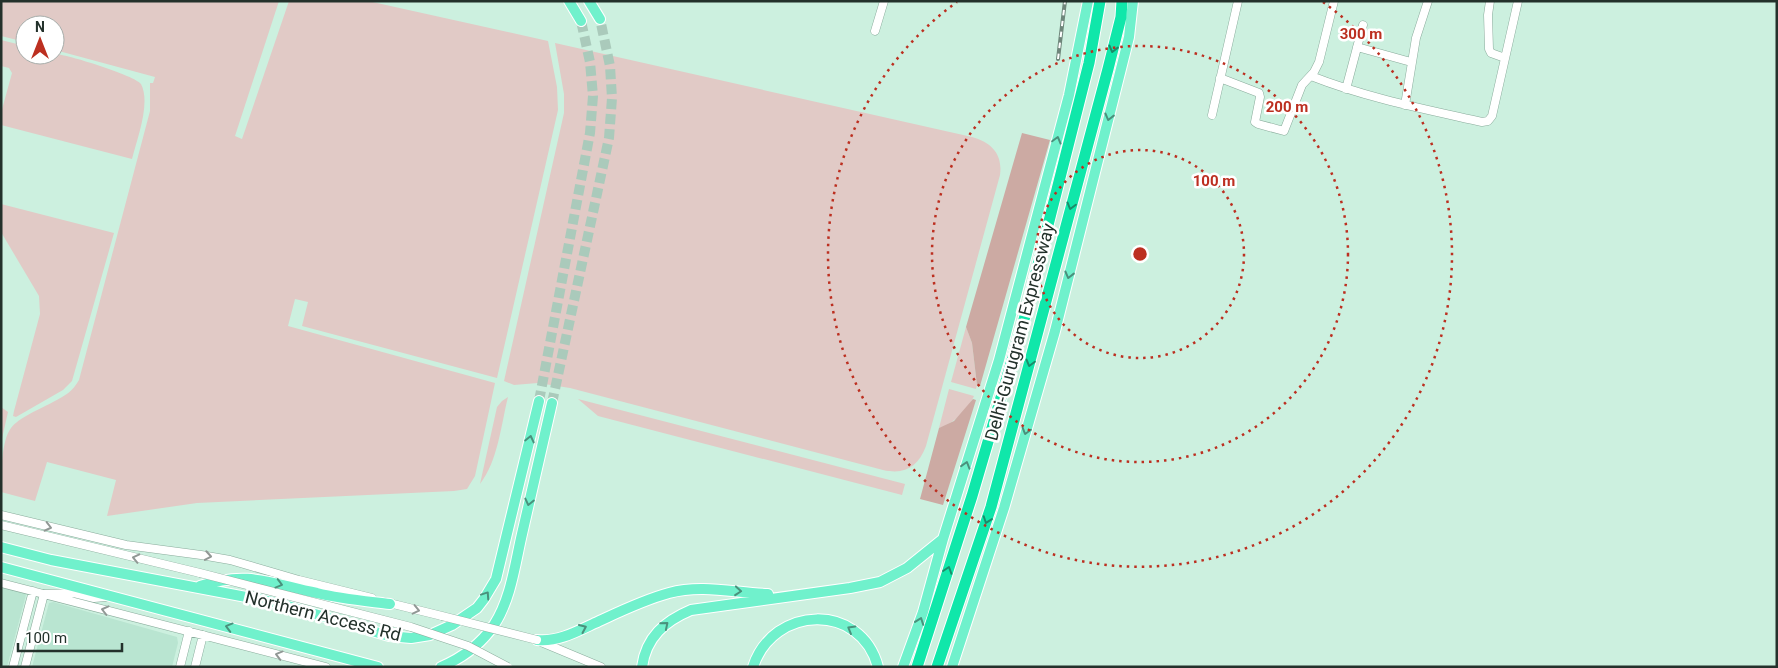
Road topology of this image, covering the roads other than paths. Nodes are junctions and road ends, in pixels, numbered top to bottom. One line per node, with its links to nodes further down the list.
1 (569, 1): 14 (main road)
2 (589, 1): 13 (main road)
3 (884, 1): 16 (street)
4 (1088, 1): 29 (main road, one-way to 4)
5 (1100, 1): 55 (highway, Delhi-Gurugram Expressway, one-way to 5)
6 (1122, 1): 56 (highway, Delhi-Gurugram Expressway, one-way to 56)
7 (1133, 1): 57 (main road, one-way to 57)
8 (1238, 1): 21 (street)
9 (1334, 1): 20 (street)
10 (1428, 1): 19 (street)
11 (1490, 1): 18 (street)
12 (1518, 1): 18 (street)
13 (600, 19)
14 (581, 21)
15 (1363, 25): 17 (street)
16 (875, 30)
17 (1357, 47): 19 (street); 22 (street)
18 (1505, 58): 23 (street)
19 (1411, 62): 23 (street)
20 (1311, 76): 21 (street); 22 (street)
21 (1220, 78): 24 (street)
22 (1346, 89): 23 (street)
23 (1404, 105)
24 (1212, 115)
25 (539, 401): 33 (main road, Northern Access Rd, one-way to 25)
26 (552, 404): 48 (main road, one-way to 48)
27 (1, 515): 38 (street, one-way to 38)
28 (1, 525): 49 (street, one-way to 28, bridge)
29 (943, 539): 35 (main road); 54 (main road, one-way to 29)
30 (1, 547): 33 (main road, Northern Access Rd)
31 (1, 567): 37 (main road, Northern Access Rd)
32 (1, 583): 34 (street)
33 (197, 587): 38 (main road, one-way to 38)
34 (33, 591): 36 (street); 42 (street)
35 (824, 592): 41 (main road, one-way to 35); 51 (main road, one-way to 35)
36 (44, 594): 37 (street); 39 (street, one-way to 36); 43 (street)
37 (115, 597): 47 (main road, Northern Access Rd, one-way to 37)
38 (390, 604): 41 (street, one-way to 41, bridge)
39 (188, 631): 40 (street); 44 (street)
40 (203, 635): 45 (street); 46 (street, one-way to 40)
41 (537, 640): 50 (street)
42 (13, 667)
43 (25, 667)
44 (180, 667)
45 (195, 667)
46 (326, 667)
47 (378, 667)
48 (441, 667)
49 (508, 667)
50 (601, 667)
51 (642, 667)
52 (753, 667): 53 (main road, one-way to 52)
53 (878, 667)
54 (903, 667)
55 (917, 667)
56 (937, 667)
57 (952, 667)

